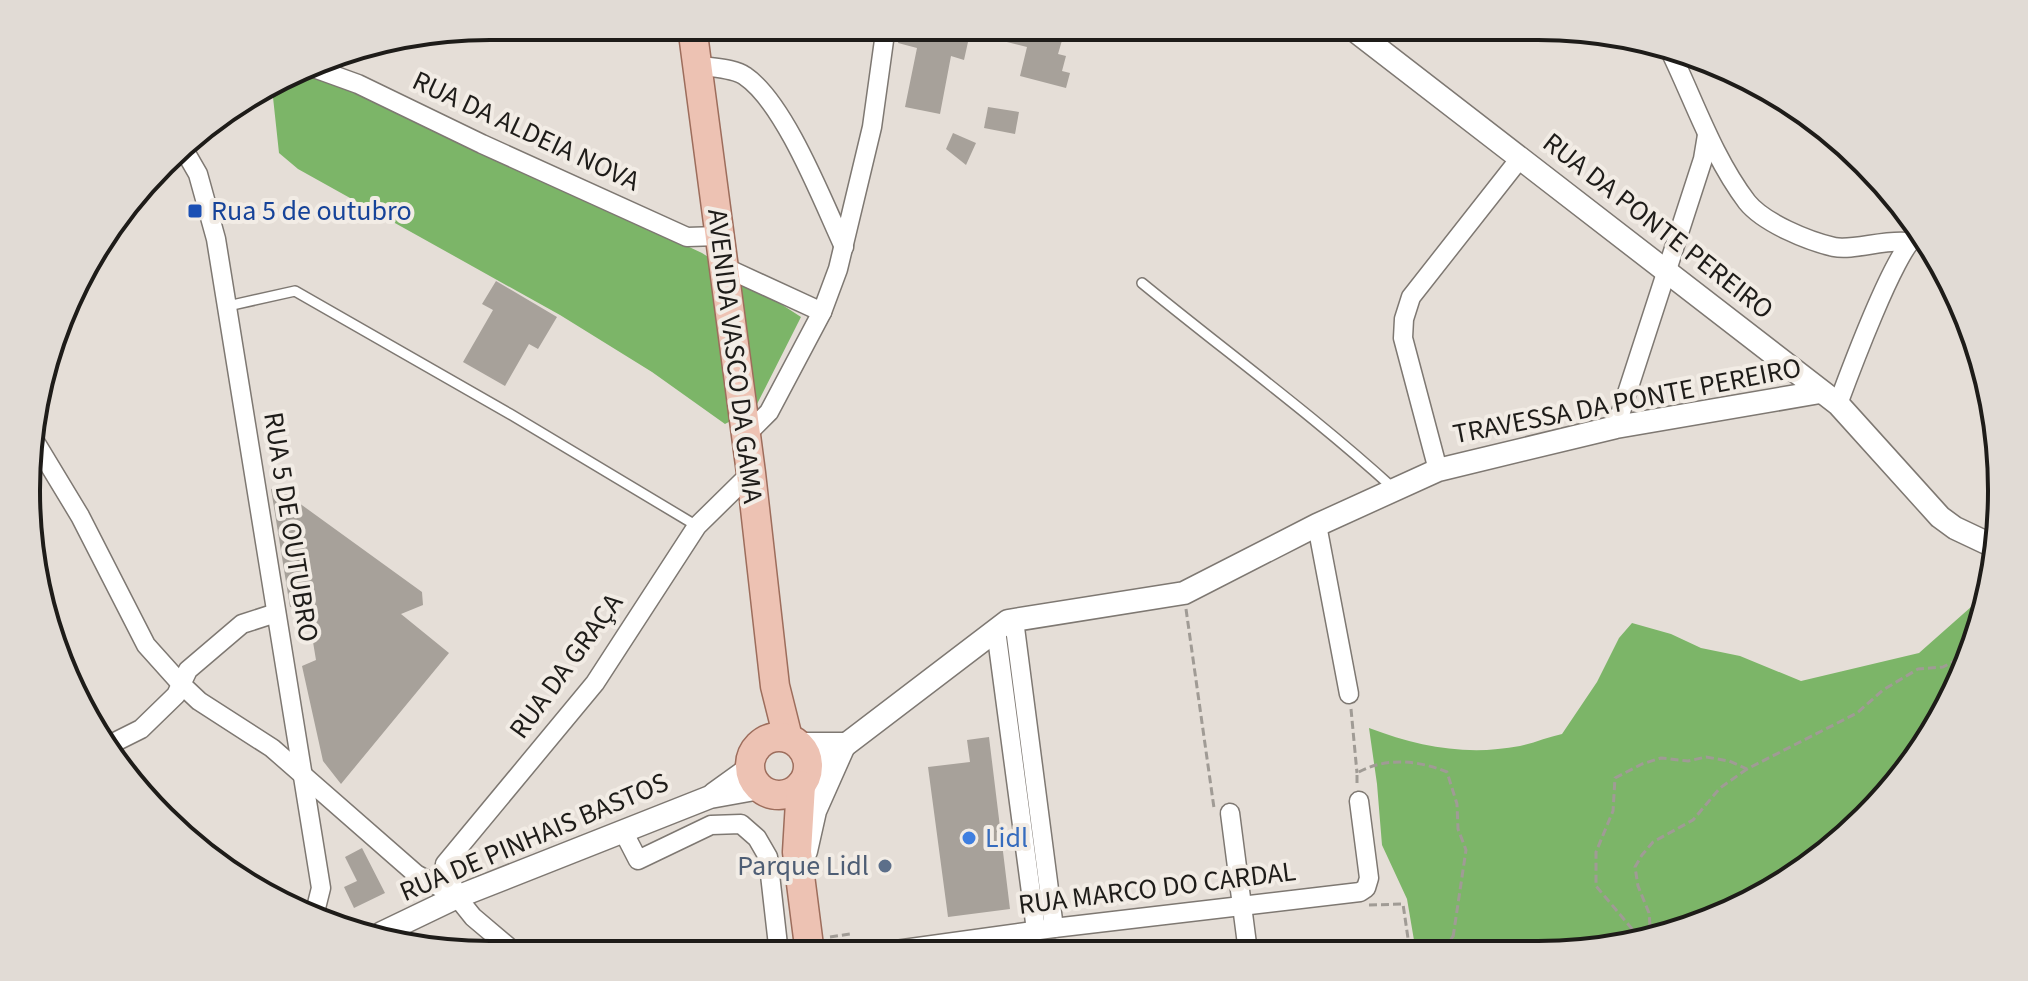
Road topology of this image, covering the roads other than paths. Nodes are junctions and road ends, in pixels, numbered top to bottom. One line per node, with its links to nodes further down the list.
1 (688, 40): 5 (main road, AVENIDA VASCO DA GAMA)
2 (884, 40): 12 (street)
3 (1367, 40): 9 (street, RUA DA PONTE PEREIRO)
4 (1675, 62): 7 (street)
5 (697, 65): 10 (main road, AVENIDA VASCO DA GAMA); 12 (street)
6 (324, 72): 10 (street, RUA DA ALDEIA NOVA)
7 (1707, 135): 11 (street); 14 (street)
8 (188, 157): 16 (street, RUA 5 DE OUTUBRO)
9 (1521, 157): 14 (street, RUA DA PONTE PEREIRO); 22 (street)
10 (719, 236): 13 (main road, AVENIDA VASCO DA GAMA)
11 (1912, 239): 18 (street)
12 (844, 247): 17 (street)
13 (722, 266): 17 (street); 20 (main road, AVENIDA VASCO DA GAMA)
14 (1667, 270): 18 (street, RUA DA PONTE PEREIRO); 19 (street)
15 (1142, 283): 24 (lane)
16 (228, 306): 26 (lane); 28 (street, RUA 5 DE OUTUBRO)
17 (822, 312): 20 (street)
18 (1829, 398): 19 (street, TRAVESSA DA PONTE PEREIRO); 27 (street, RUA DA PONTE PEREIRO)
19 (1616, 427): 22 (street, TRAVESSA DA PONTE PEREIRO)
20 (745, 436): 23 (main road, AVENIDA VASCO DA GAMA)
21 (42, 453): 30 (street)
22 (1438, 470): 24 (street, TRAVESSA DA PONTE PEREIRO)
23 (751, 473): 26 (street, RUA DA GRAÇA); 33 (main road, AVENIDA VASCO DA GAMA)
24 (1395, 489): 25 (street, TRAVESSA DA PONTE PEREIRO)
25 (1317, 525): 29 (street, TRAVESSA DA PONTE PEREIRO); 31 (street)
26 (697, 526): 42 (street, RUA DA GRAÇA)
27 (1985, 542)
28 (276, 613): 30 (street); 35 (street, RUA 5 DE OUTUBRO)
29 (1005, 625): 34 (street, TRAVESSA DA PONTE PEREIRO); 46 (street)
30 (181, 684): 32 (street); 35 (street)
31 (1349, 694)
32 (116, 741)
33 (784, 741): 34 (street); 36 (main road, AVENIDA VASCO DA GAMA); 37 (main road, AVENIDA VASCO DA GAMA)
34 (846, 744): 36 (street, TRAVESSA DA PONTE PEREIRO); 41 (street)
35 (304, 775): 42 (street); 43 (street, RUA 5 DE OUTUBRO)
36 (804, 780): 37 (main road); 41 (main road, AVENIDA VASCO DA GAMA)
37 (760, 783): 40 (street, RUA DE PINHAIS BASTOS); 41 (main road, AVENIDA VASCO DA GAMA)
38 (1359, 801): 44 (street, RUA MARCO DO CARDAL)
39 (1222, 813): 44 (street)
40 (623, 831): 42 (street, RUA DE PINHAIS BASTOS); 48 (street)
41 (798, 864): 49 (main road, AVENIDA VASCO DA GAMA)
42 (457, 897): 45 (street, RUA DE PINHAIS BASTOS); 47 (street)
43 (316, 906)
44 (1242, 906): 46 (street, RUA MARCO DO CARDAL); 51 (street)
45 (390, 929)
46 (1045, 929): 50 (street, RUA MARCO DO CARDAL)
47 (501, 941)
48 (778, 941)
49 (808, 941)
50 (960, 941)
51 (1247, 941)

